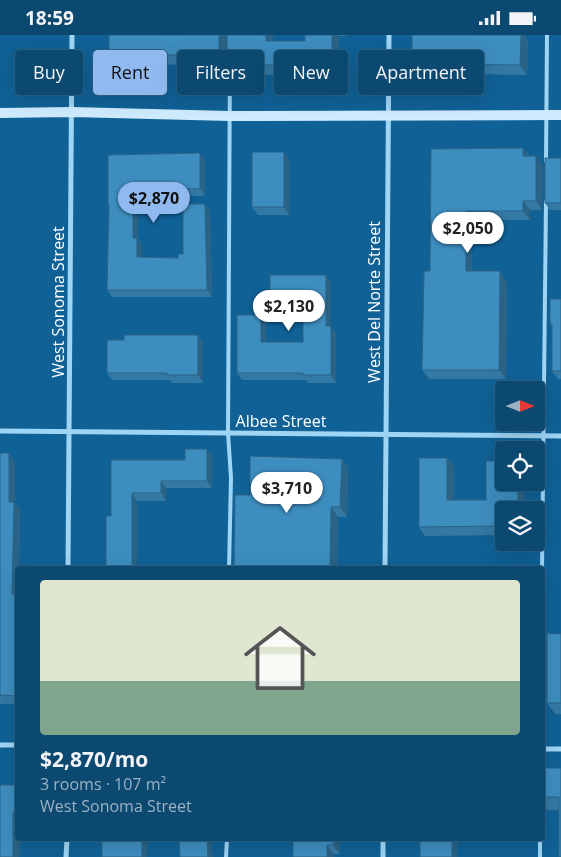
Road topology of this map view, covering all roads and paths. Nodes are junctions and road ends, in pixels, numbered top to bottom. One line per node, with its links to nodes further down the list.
1 (72, 35): 5 (street, West Sonoma Street)
2 (388, 35): 7 (street, West Del Norte Street)
3 (546, 35): 8 (lane)
4 (230, 95): 10 (lane)
5 (72, 112): 6 (street); 10 (street); 14 (street, West Sonoma Street)
6 (0, 113)
7 (388, 115): 8 (street); 10 (street); 16 (street, West Del Norte Street)
8 (546, 115): 9 (street); 11 (lane)
9 (561, 115)
10 (230, 116): 15 (lane)
11 (546, 164)
12 (546, 193): 18 (lane)
13 (0, 431): 14 (street, Albee Street)
14 (70, 432): 15 (street, Albee Street); 19 (street, West Sonoma Street)
15 (228, 433): 16 (street, Albee Street); 20 (lane)
16 (386, 434): 18 (street, Albee Street); 21 (street, West Del Norte Street)
17 (561, 435): 18 (street, Albee Street)
18 (545, 436): 22 (lane)
19 (68, 566)
20 (229, 566)
21 (385, 566)
22 (542, 566)
23 (0, 745): 24 (street)
24 (15, 745)
25 (545, 749): 26 (street)
26 (561, 749)
27 (66, 841): 31 (street)
28 (227, 841): 32 (lane)
29 (383, 841): 33 (street)
30 (540, 841): 34 (lane)
31 (66, 857)
32 (226, 857)
33 (383, 857)
34 (540, 857)

